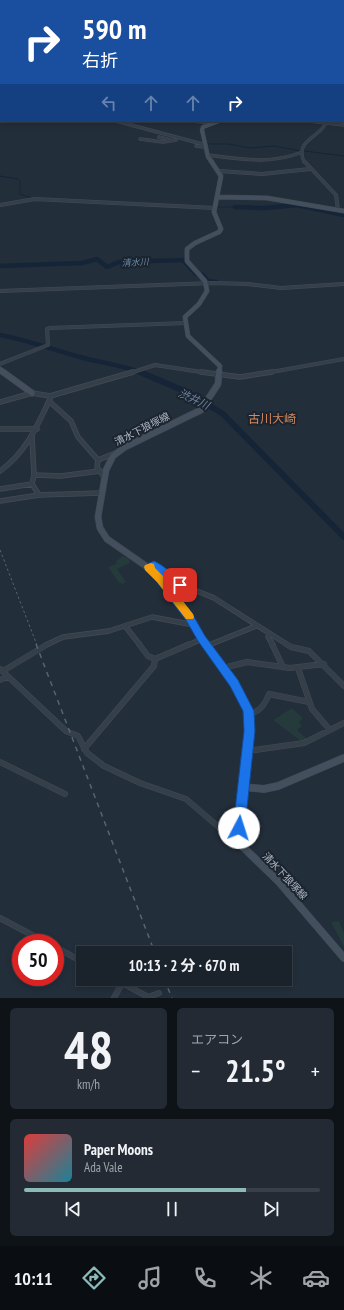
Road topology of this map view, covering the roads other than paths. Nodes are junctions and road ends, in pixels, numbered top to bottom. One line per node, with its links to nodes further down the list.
1 (120, 122): 10 (street)
2 (202, 122): 4 (street)
3 (216, 122): 4 (main road)
4 (213, 123): 12 (main road)
5 (326, 123): 6 (street); 14 (street)
6 (344, 123)
7 (159, 137): 9 (street)
8 (140, 139): 9 (street)
9 (170, 140): 10 (street)
10 (186, 141): 11 (street); 12 (street)
11 (181, 142)
12 (206, 145): 13 (street); 15 (main road)
13 (196, 146)
14 (302, 151): 15 (street); 16 (street)
15 (208, 155): 17 (main road)
16 (310, 169): 17 (street); 21 (street)
17 (219, 171): 18 (main road)
18 (218, 197): 20 (main road); 21 (main road)
19 (0, 205): 20 (street)
20 (215, 207): 23 (main road)
21 (338, 210): 22 (main road)
22 (344, 211)
23 (207, 283): 24 (street); 25 (street); 26 (main road)
24 (344, 284)
25 (0, 291)
26 (186, 323): 28 (street); 30 (main road)
27 (344, 359): 30 (street)
28 (0, 364)
29 (0, 369): 31 (main road)
30 (220, 375): 32 (street); 38 (main road, 清水下狼塚線)
31 (32, 393): 32 (street); 34 (street)
32 (50, 396): 33 (street)
33 (49, 401): 35 (street); 39 (street)
34 (0, 402)
35 (36, 428): 36 (street); 37 (street)
36 (0, 429)
37 (32, 437): 40 (street); 42 (street)
38 (118, 452): 39 (street); 43 (main road, 清水下狼塚線)
39 (98, 460): 41 (street)
40 (0, 471)
41 (100, 471): 42 (street); 43 (street)
42 (34, 476): 44 (street)
43 (104, 477): 46 (main road, 清水下狼塚線)
44 (32, 484): 45 (street); 47 (street)
45 (0, 489)
46 (101, 493): 47 (street); 49 (main road, 清水下狼塚線)
47 (39, 495): 48 (street)
48 (0, 501)
49 (148, 567): 50 (main road, 清水下狼塚線); 52 (street)
50 (194, 625): 51 (street); 54 (main road, 清水下狼塚線)
51 (124, 626): 56 (street); 61 (street)
52 (256, 626): 53 (street); 55 (street)
53 (270, 634): 57 (street); 58 (street)
54 (202, 639): 55 (main road, 清水下狼塚線); 56 (street)
55 (207, 646): 59 (main road, 清水下狼塚線)
56 (155, 659): 70 (street)
57 (324, 664): 60 (street); 64 (street)
58 (283, 667): 59 (street); 60 (street)
59 (222, 668): 66 (main road, 清水下狼塚線)
60 (298, 668): 65 (street)
61 (1, 670): 62 (street)
62 (6, 677): 63 (street); 70 (street)
63 (0, 680)
64 (344, 686)
65 (309, 702): 66 (street); 68 (street)
66 (249, 714): 71 (main road, 清水下狼塚線)
67 (342, 724): 68 (street); 69 (street)
68 (330, 730): 71 (street)
69 (344, 730)
70 (84, 749): 76 (street)
71 (248, 751): 74 (main road, 清水下狼塚線)
72 (344, 758): 74 (main road)
73 (0, 762): 75 (street)
74 (243, 787): 76 (main road, 清水下狼塚線)
75 (65, 794)
76 (240, 842): 81 (main road, 清水下狼塚線)
77 (0, 918): 78 (street)
78 (30, 934)
79 (64, 952): 80 (street)
80 (76, 958)
81 (344, 958)
82 (120, 986): 85 (street)
83 (128, 986): 84 (street)
84 (159, 992)
85 (114, 998)

